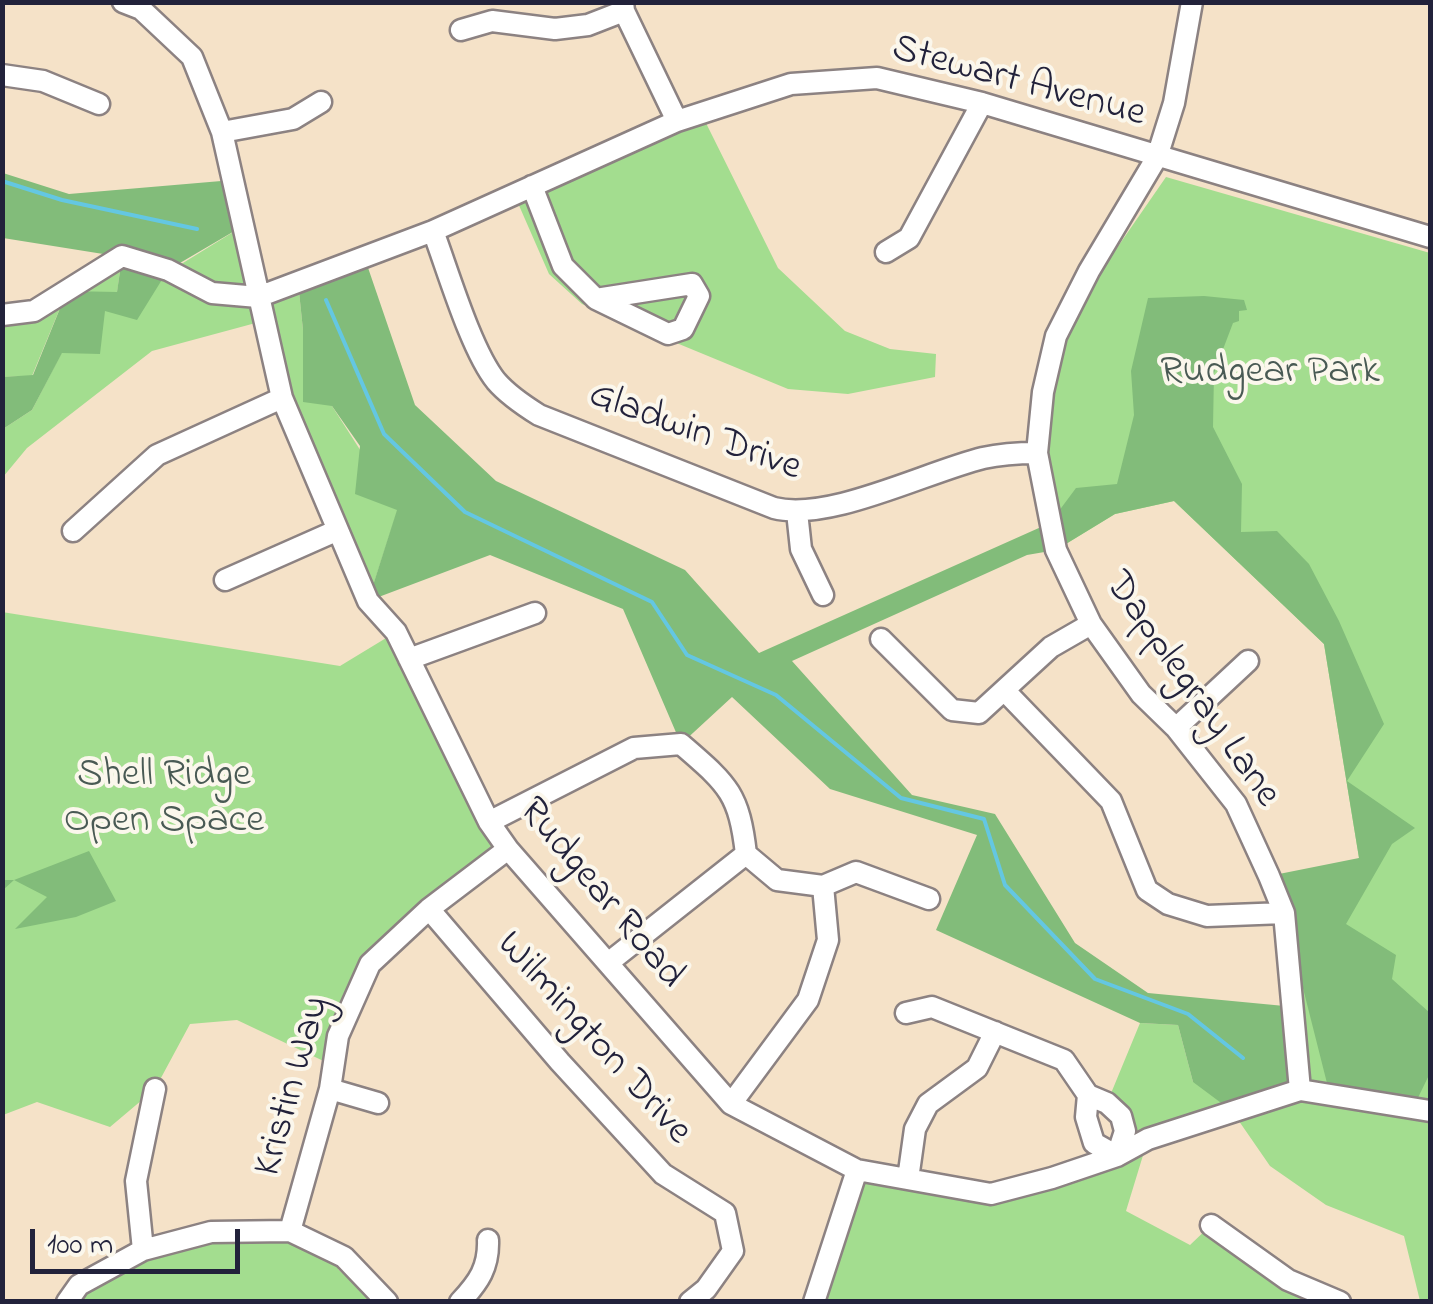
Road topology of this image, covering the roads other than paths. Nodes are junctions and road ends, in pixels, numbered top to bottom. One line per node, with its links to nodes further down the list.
1 (1192, 2): 11 (street, Dapplegray Lane)
2 (136, 5): 10 (street, Rudgear Road)
3 (623, 7): 4 (street); 9 (street)
4 (461, 30)
5 (2, 74): 8 (street)
6 (321, 102): 10 (street)
7 (982, 103): 9 (street, Stewart Avenue); 11 (street, Stewart Avenue); 15 (street)
8 (98, 104)
9 (677, 121): 12 (street, Stewart Avenue)
10 (222, 132): 16 (street, Rudgear Road)
11 (1157, 157): 14 (street, Stewart Avenue); 20 (street, Dapplegray Lane)
12 (532, 186): 13 (street, Stewart Avenue); 17 (street)
13 (433, 230): 16 (street, Stewart Avenue); 21 (street, Gladwin Drive)
14 (1430, 237)
15 (886, 252)
16 (258, 297): 18 (street); 19 (street, Rudgear Road)
17 (596, 299)
18 (2, 315)
19 (282, 398): 22 (street, Rudgear Road); 23 (street)
20 (1038, 452): 21 (street, Gladwin Drive); 27 (street, Dapplegray Lane)
21 (798, 512): 25 (street)
22 (338, 530): 24 (street); 29 (street, Rudgear Road)
23 (73, 531)
24 (225, 580)
25 (822, 595)
26 (535, 613): 29 (street)
27 (1091, 624): 31 (street); 32 (street, Dapplegray Lane)
28 (880, 639): 31 (street)
29 (409, 660): 33 (street, Rudgear Road)
30 (1248, 661): 32 (street)
31 (1005, 690): 39 (street)
32 (1176, 728): 39 (street, Dapplegray Lane)
33 (489, 822): 34 (street, Rudgear Road); 35 (street)
34 (508, 849): 38 (street, Kristin Way); 40 (street, Rudgear Road)
35 (746, 854): 36 (street); 40 (street)
36 (823, 886): 37 (street); 48 (street)
37 (930, 899)
38 (429, 909): 43 (street, Kristin Way); 60 (street, Wilmington Drive)
39 (1284, 912): 45 (street, Dapplegray Lane)
40 (608, 963): 48 (street, Rudgear Road)
41 (906, 1013): 42 (street)
42 (995, 1032): 46 (street); 52 (street)
43 (330, 1089): 47 (street); 54 (street, Kristin Way)
44 (155, 1090): 56 (street)
45 (1300, 1090): 49 (street, Rudgear Road); 50 (street, Rudgear Road)
46 (1088, 1095): 50 (street); 50 (street)
47 (378, 1104)
48 (731, 1104): 51 (street, Rudgear Road)
49 (1430, 1111)
50 (1117, 1156): 52 (street, Rudgear Road)
51 (856, 1170): 52 (street, Rudgear Road); 61 (street)
52 (908, 1179)
53 (1211, 1225): 62 (street)
54 (290, 1230): 56 (street); 58 (street)
55 (488, 1240): 59 (street)
56 (142, 1250): 57 (street)
57 (67, 1302)
58 (387, 1302)
59 (460, 1302)
60 (690, 1302)
61 (814, 1302)
62 (1340, 1302)

